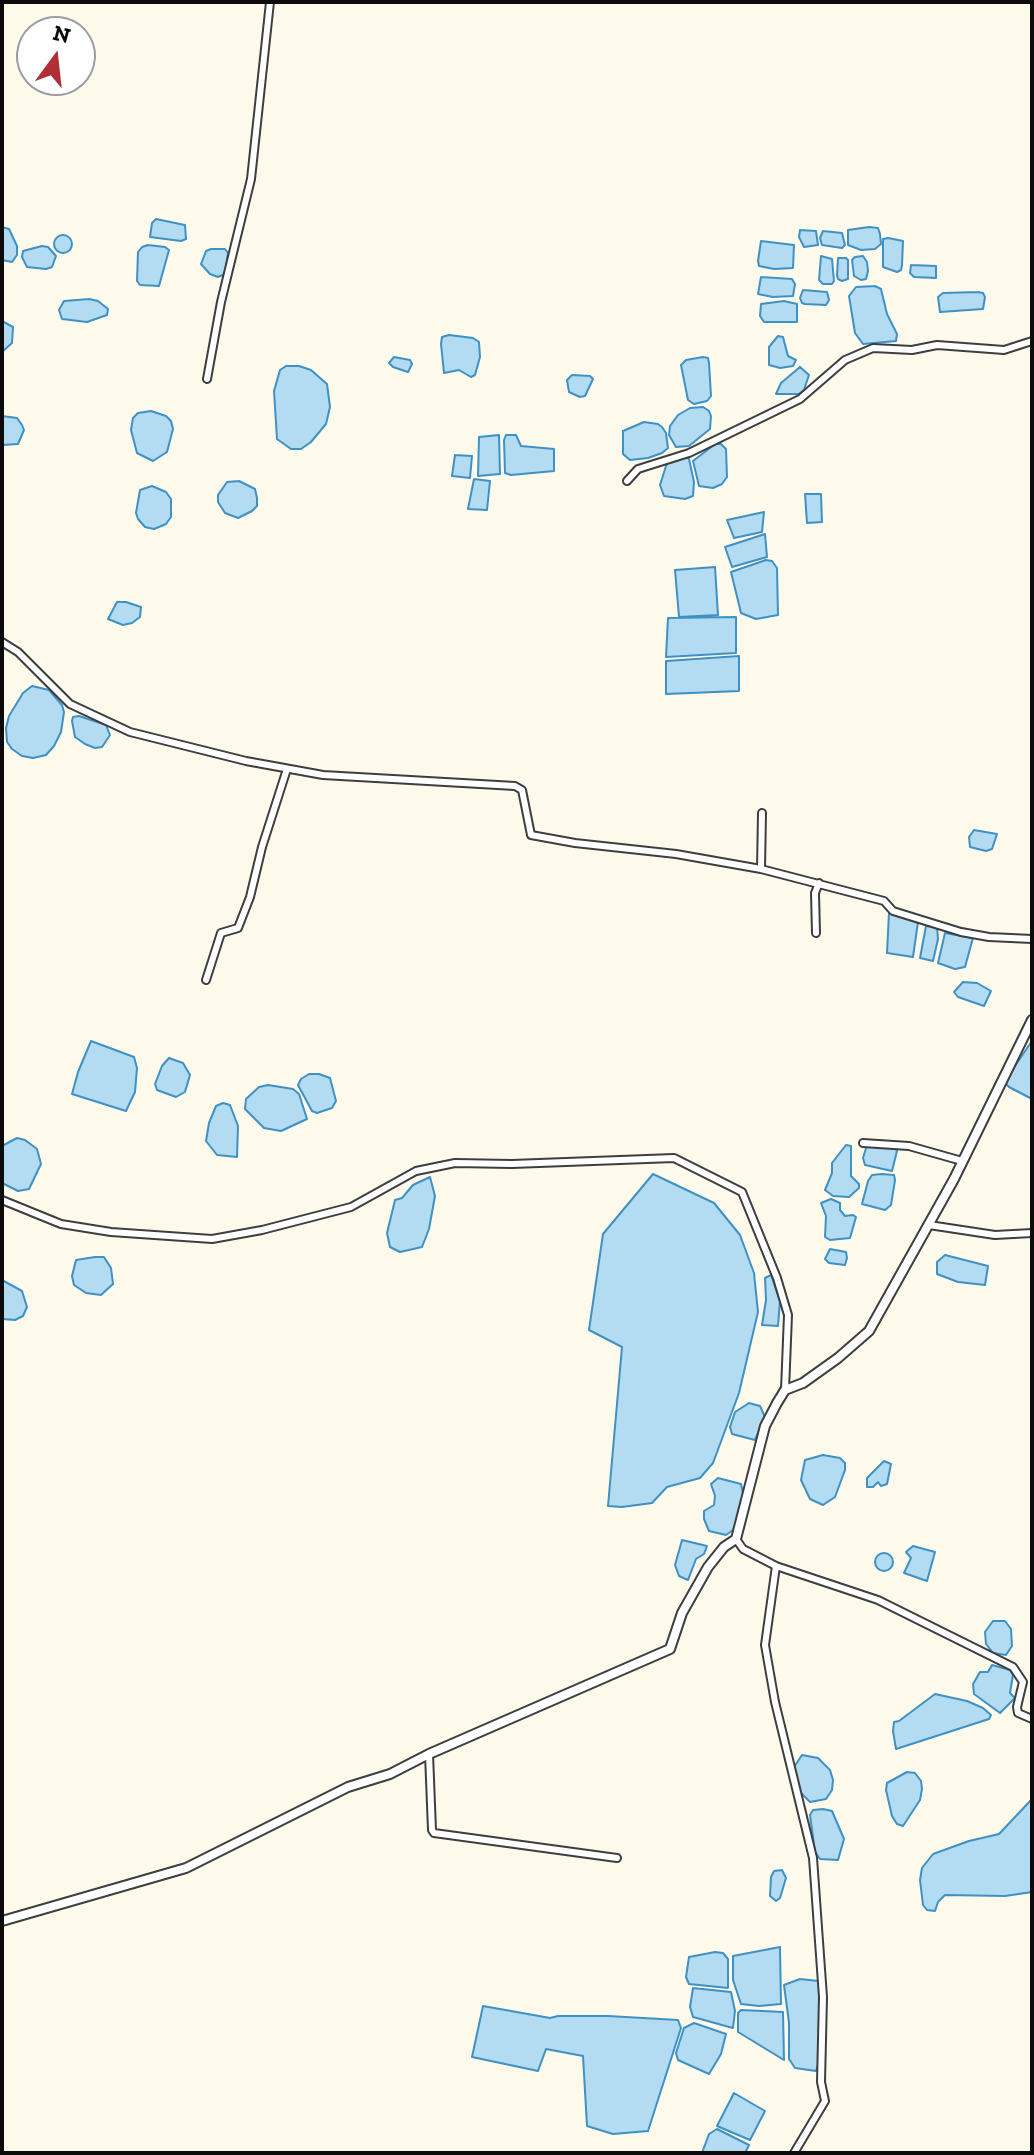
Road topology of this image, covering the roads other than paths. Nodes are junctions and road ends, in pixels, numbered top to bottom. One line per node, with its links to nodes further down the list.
1 (270, 2): 3 (street)
2 (1032, 341): 4 (street)
3 (207, 379)
4 (627, 481)
5 (2, 642): 6 (street)
6 (287, 769): 8 (street); 12 (street)
7 (762, 813): 8 (street)
8 (761, 869): 9 (street)
9 (819, 883): 10 (street); 11 (street)
10 (816, 933)
11 (1032, 939)
12 (206, 980)
13 (1032, 1020): 15 (street)
14 (863, 1143): 15 (street)
15 (962, 1161): 17 (street)
16 (2, 1200): 19 (street)
17 (929, 1225): 18 (street); 19 (street)
18 (1032, 1233)
19 (785, 1390): 20 (street)
20 (736, 1539): 21 (street); 25 (street)
21 (776, 1566): 23 (street); 28 (street)
22 (1032, 1677): 23 (street)
23 (1023, 1682): 24 (street)
24 (1032, 1719)
25 (429, 1754): 26 (street); 27 (street)
26 (617, 1858)
27 (2, 1921)
28 (794, 2153)

